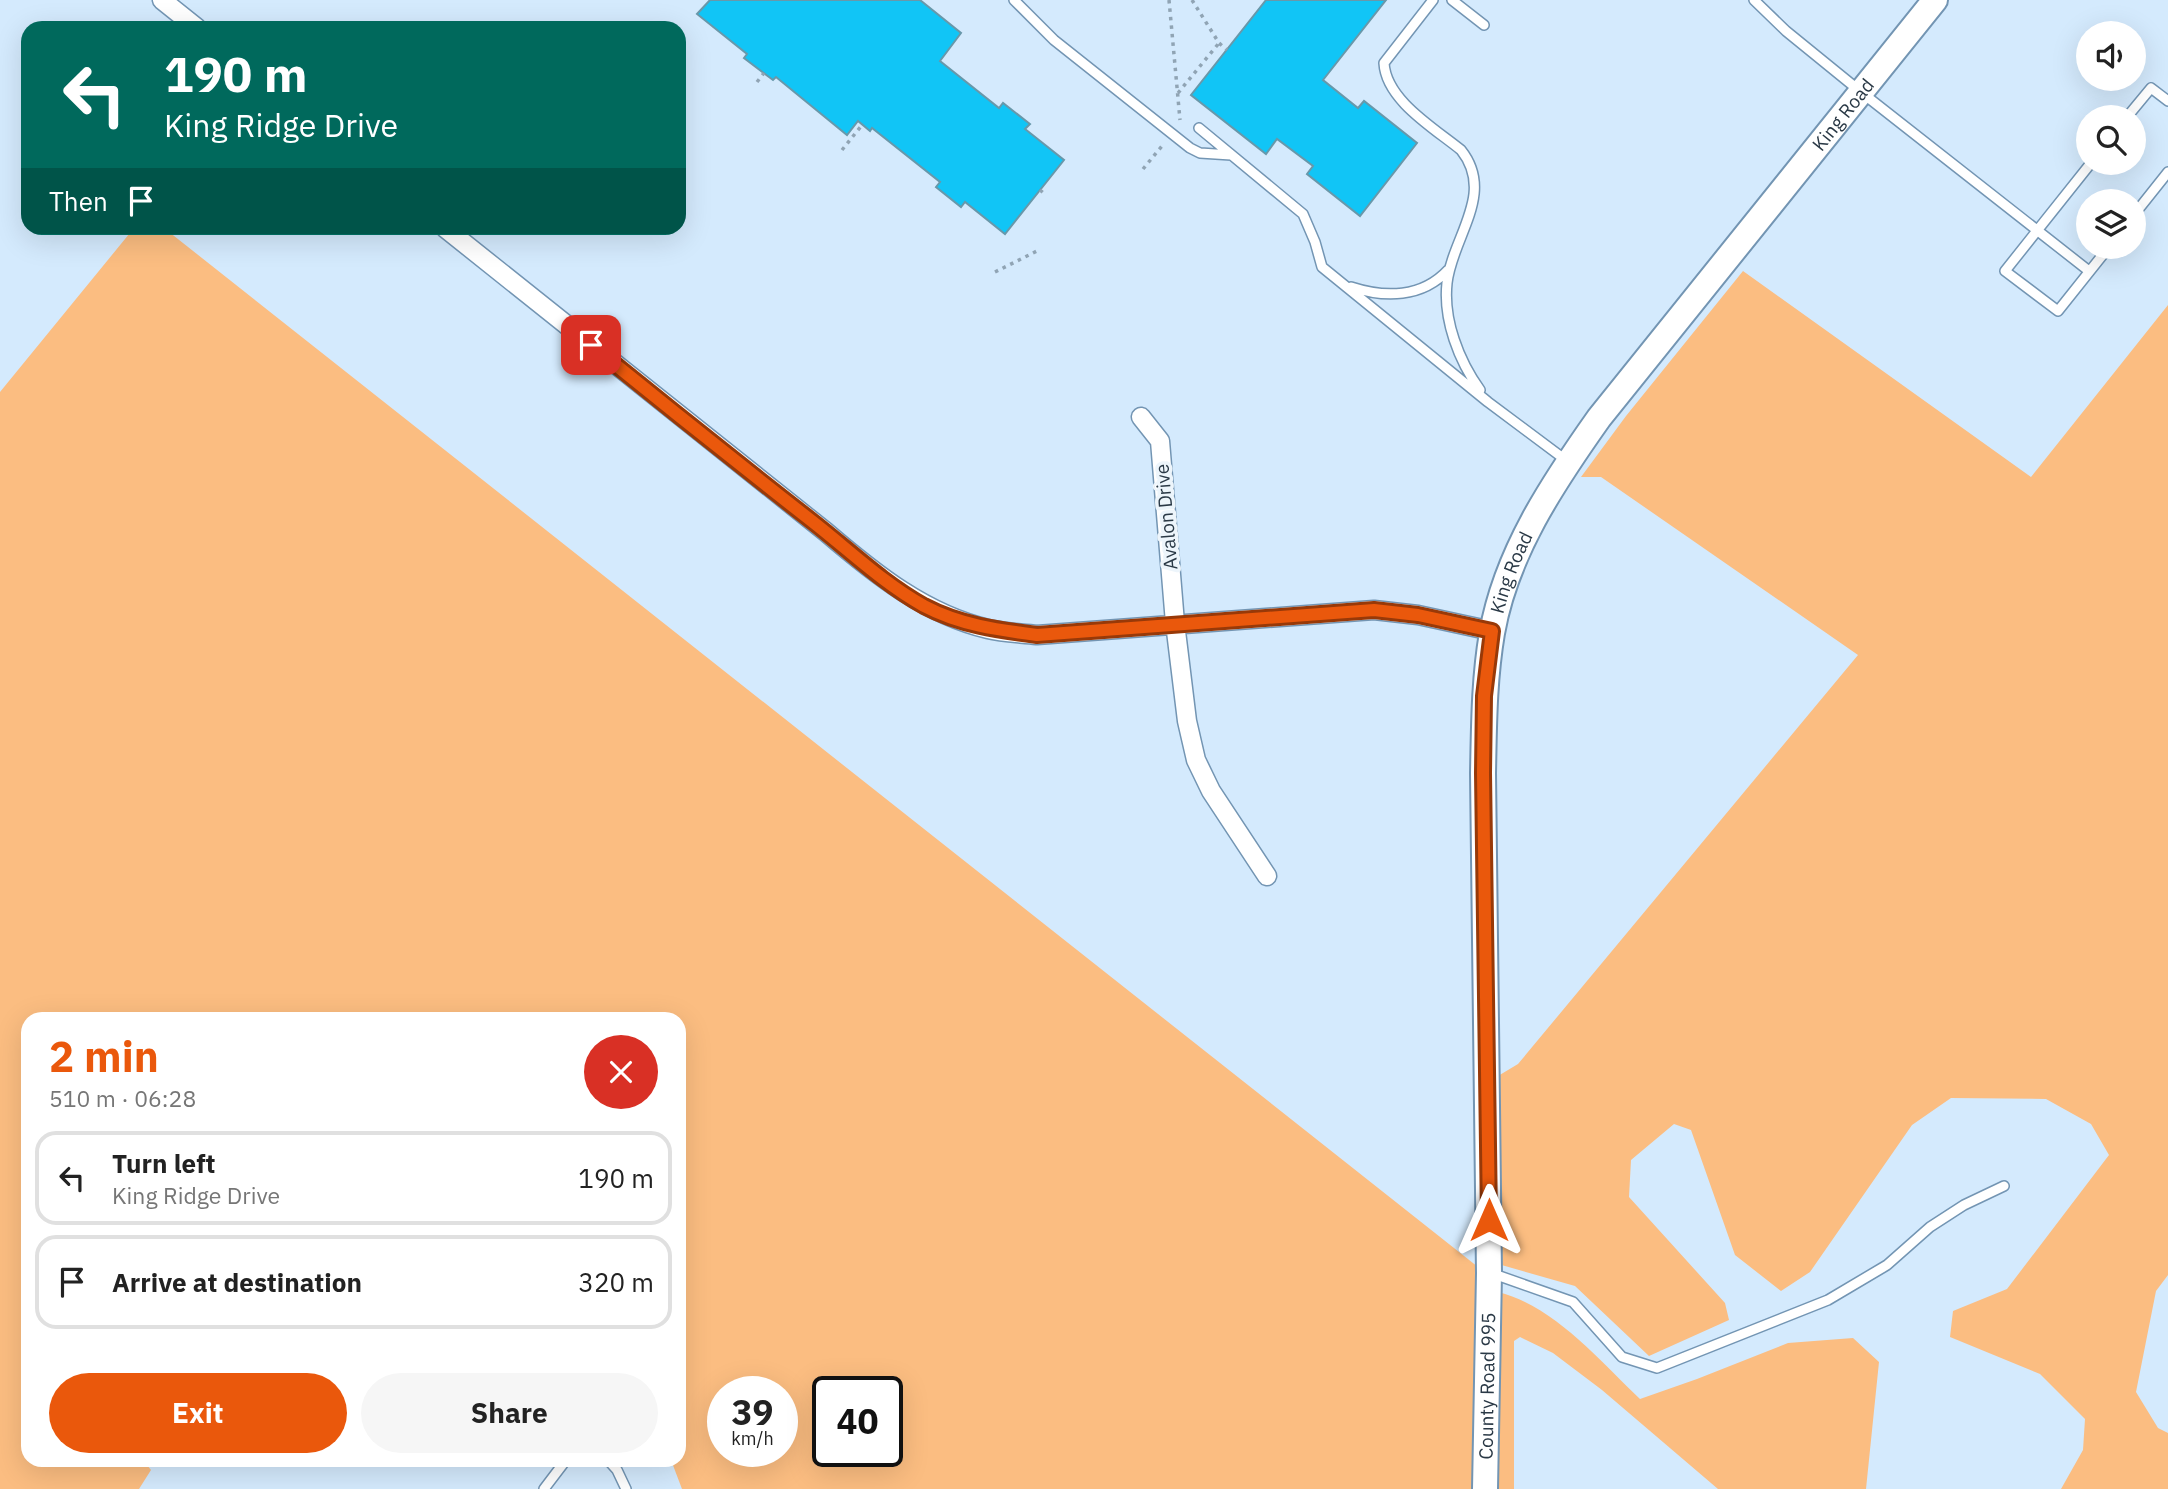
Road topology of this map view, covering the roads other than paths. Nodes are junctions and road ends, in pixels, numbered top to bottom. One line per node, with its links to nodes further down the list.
1 (162, 0): 7 (street)
2 (1014, 0): 13 (lane)
3 (1433, 0): 20 (lane)
4 (1452, 0): 8 (lane)
5 (1754, 0): 9 (lane)
6 (1935, 0): 9 (street, King Road)
7 (188, 21)
8 (1484, 25)
9 (1861, 92): 17 (lane); 25 (street, King Road)
10 (2168, 101): 11 (lane)
11 (2137, 105)
12 (1199, 128): 13 (lane)
13 (1231, 155): 22 (lane)
14 (2168, 172): 16 (lane)
15 (2081, 175): 17 (lane)
16 (2146, 200)
17 (2037, 230): 21 (lane); 21 (lane)
18 (454, 235): 26 (street)
19 (2099, 259): 21 (lane)
20 (1452, 267): 22 (lane); 23 (lane)
21 (2089, 271)
22 (1345, 286): 23 (lane)
23 (1488, 401): 25 (lane)
24 (1141, 417): 26 (street, Avalon Drive)
25 (1568, 462): 27 (street, King Road)
26 (1175, 623): 27 (street); 28 (street, Avalon Drive)
27 (1492, 631): 30 (street, King Road)
28 (1267, 876)
29 (2004, 1186): 30 (lane)
30 (1489, 1277): 35 (street, County Road 995)
31 (561, 1467): 33 (lane)
32 (612, 1467): 34 (lane)
33 (544, 1489)
34 (626, 1489)
35 (1485, 1489)

